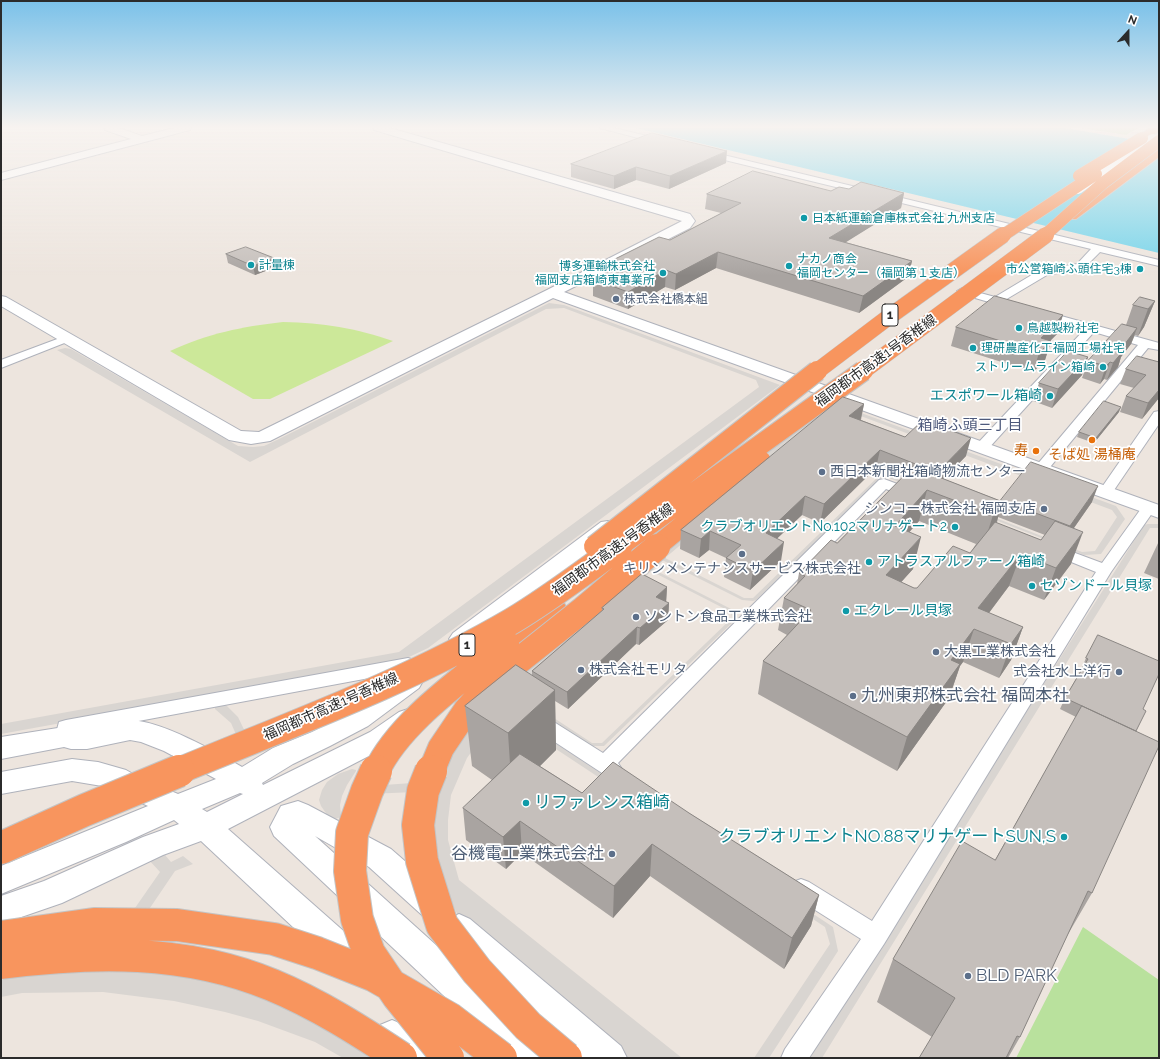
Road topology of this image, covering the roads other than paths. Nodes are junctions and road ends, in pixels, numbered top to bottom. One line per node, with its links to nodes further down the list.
1 (550, 177): 10 (street)
2 (806, 177): 7 (street)
3 (1103, 177): 6 (highway, 福岡都市高速1号香椎線 / 1, bridge)
4 (1110, 177): 6 (highway, 福岡都市高速1号香椎線 / 1, bridge)
5 (1118, 177): 6 (highway, bridge)
6 (1025, 235): 9 (street); 19 (highway, 福岡都市高速1号香椎線 / 1, bridge); 21 (street); 24 (highway, 福岡都市高速1号香椎線 / 1, bridge)
7 (1098, 248): 8 (street); 12 (street)
8 (1159, 263)
9 (962, 291): 12 (street); 22 (street)
10 (552, 293): 16 (street); 21 (street)
11 (1, 300): 16 (street)
12 (996, 300): 13 (street)
13 (1018, 307)
14 (1033, 311): 15 (street)
15 (1092, 328): 17 (street); 25 (street)
16 (68, 338): 20 (street)
17 (1146, 344): 18 (street); 26 (street)
18 (1159, 347)
19 (884, 356): 48 (highway, 福岡都市高速1号香椎線 / 1, bridge); 63 (highway, bridge)
20 (1, 364)
21 (806, 385): 22 (street); 32 (street)
22 (828, 392): 25 (street); 33 (street)
23 (1159, 415): 27 (street)
24 (761, 416): 47 (highway, 福岡都市高速1号香椎線 / 1, bridge); 56 (highway, bridge)
25 (982, 447): 26 (street)
26 (1041, 469): 27 (street)
27 (1105, 493): 29 (street)
28 (928, 501): 39 (street)
29 (1154, 510): 31 (street)
30 (1039, 544): 31 (street)
31 (1106, 570): 53 (street)
32 (420, 668): 37 (street); 40 (street)
33 (470, 677): 34 (street); 36 (street)
34 (501, 698)
35 (527, 714): 39 (street)
36 (404, 722): 43 (street); 49 (street)
37 (64, 737): 38 (street); 40 (street)
38 (1, 748)
39 (604, 764): 41 (street)
40 (242, 781): 43 (street); 44 (street)
41 (631, 781)
42 (1, 783): 44 (street)
43 (267, 796): 45 (street); 46 (street)
44 (176, 806): 46 (street); 51 (street)
45 (291, 816): 49 (street); 62 (street)
46 (205, 826): 52 (street); 56 (street)
47 (1, 840)
48 (1, 848)
49 (380, 858): 64 (street)
50 (783, 878): 53 (street)
51 (1, 880)
52 (1, 910)
53 (876, 936): 65 (street)
54 (1, 937): 61 (highway, bridge)
55 (1, 962): 57 (highway, bridge); 58 (street)
56 (418, 1021): 59 (highway, bridge); 60 (street)
57 (401, 1058)
58 (426, 1058)
59 (448, 1058)
60 (457, 1058)
61 (501, 1058)
62 (536, 1058)
63 (566, 1058)
64 (609, 1058)
65 (794, 1058)

